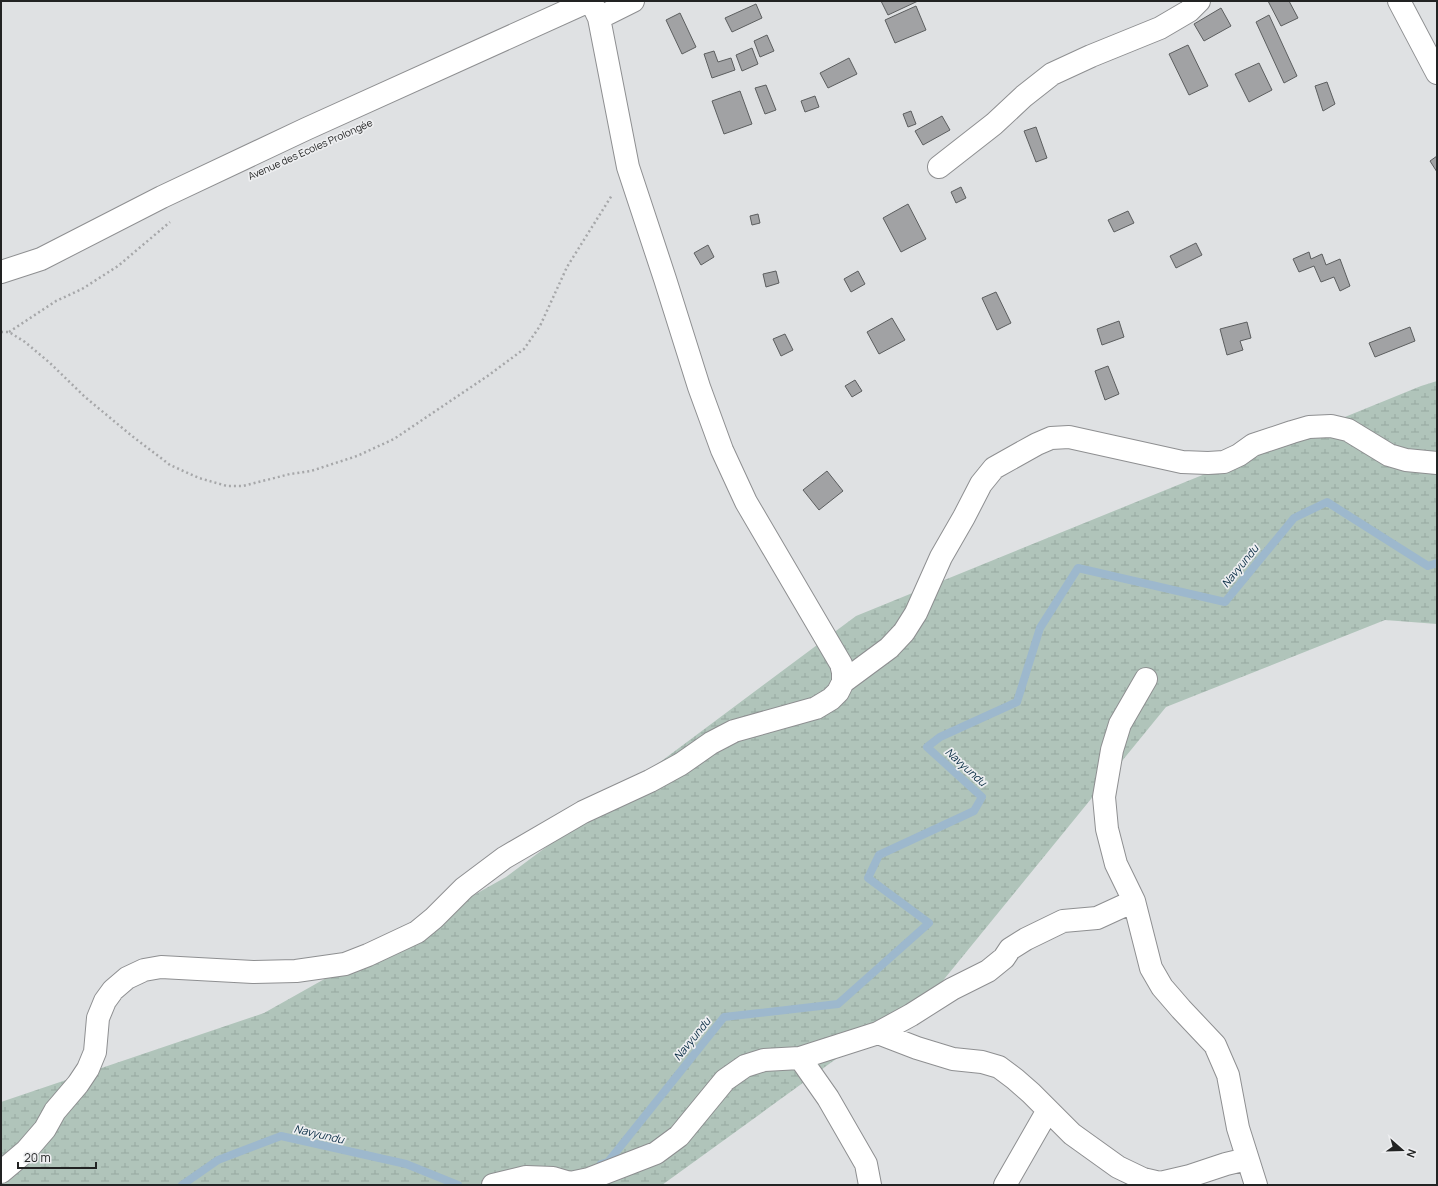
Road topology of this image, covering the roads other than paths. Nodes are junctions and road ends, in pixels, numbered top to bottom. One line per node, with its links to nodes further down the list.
1 (633, 1): 4 (street)
2 (1199, 1): 6 (street)
3 (1399, 1): 5 (street)
4 (593, 7): 7 (street); 10 (street)
5 (1437, 73)
6 (939, 168)
7 (1, 272)
8 (1437, 463): 10 (street)
9 (1146, 679): 11 (street)
10 (843, 682): 16 (street)
11 (1134, 901): 12 (street); 15 (street)
12 (878, 1033): 13 (street); 14 (street)
13 (800, 1058): 17 (street); 18 (street)
14 (1048, 1110): 15 (street); 19 (street)
15 (1248, 1159): 20 (street)
16 (1, 1172)
17 (493, 1185)
18 (870, 1185)
19 (1005, 1185)
20 (1256, 1185)

